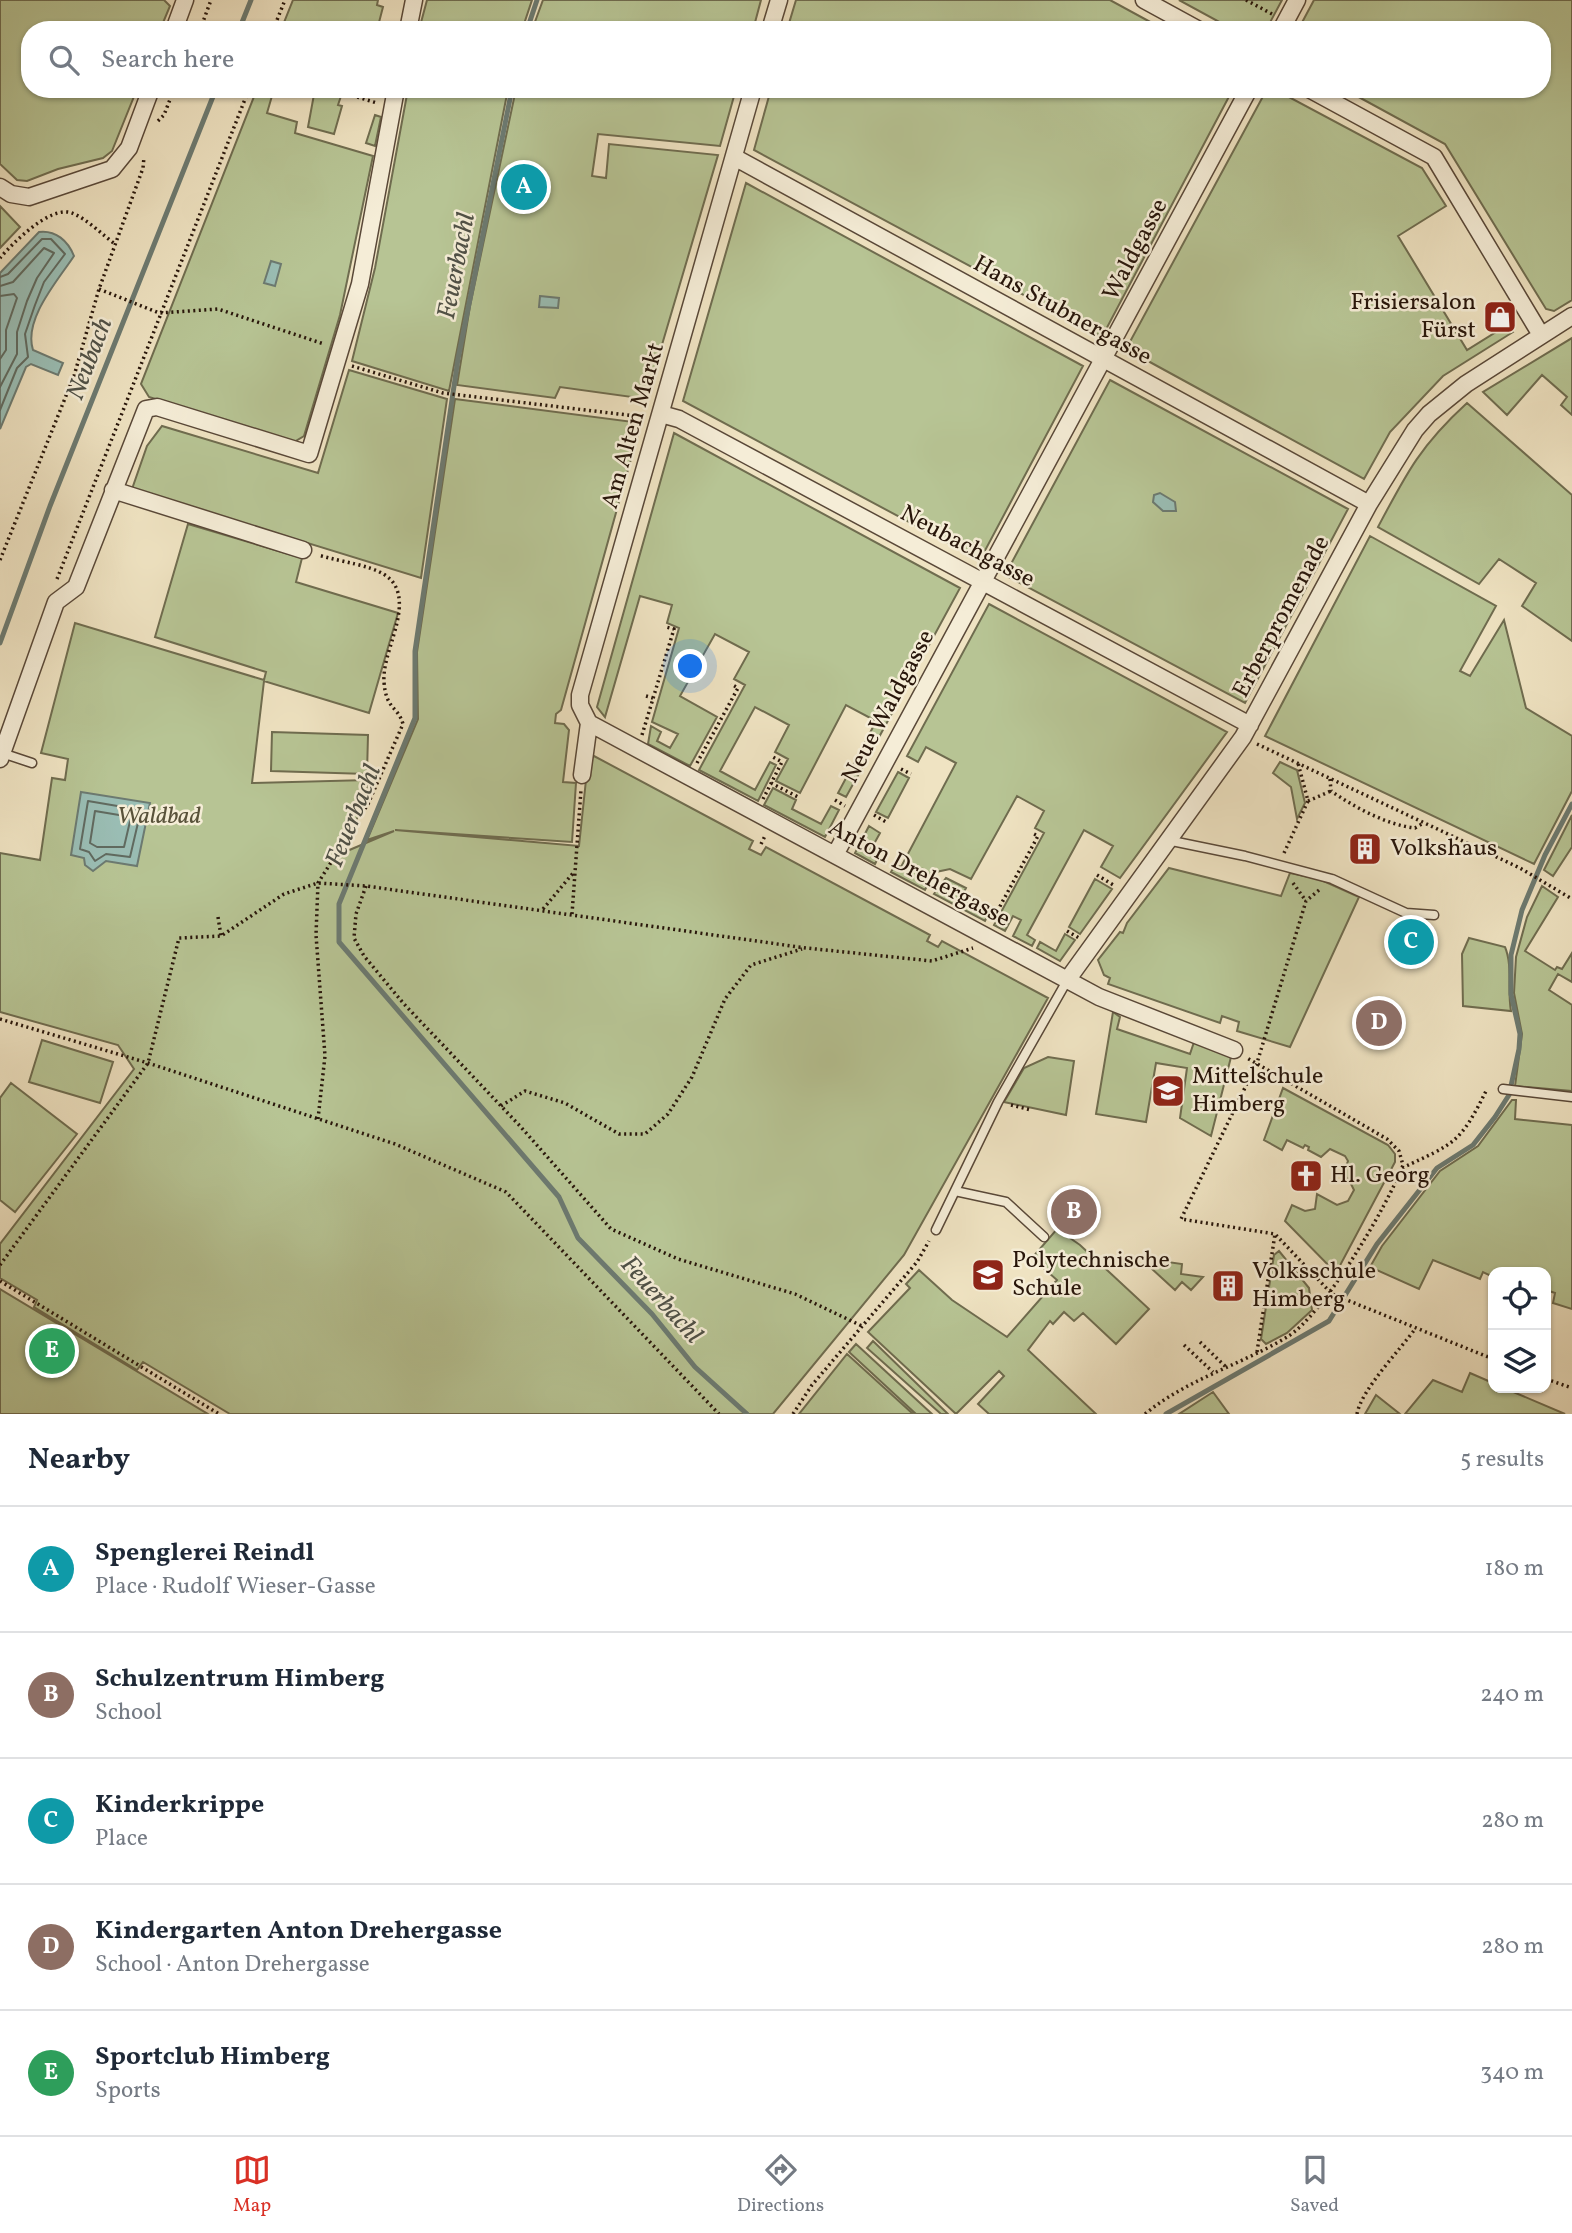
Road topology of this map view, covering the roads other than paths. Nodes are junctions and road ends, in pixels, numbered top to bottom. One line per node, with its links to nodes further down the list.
1 (185, 0): 6 (street)
2 (414, 0): 7 (street)
3 (779, 0): 8 (street)
4 (1144, 0): 9 (street)
5 (1297, 0): 10 (street)
6 (177, 21)
7 (410, 21)
8 (773, 21)
9 (1182, 21)
10 (1286, 21)
11 (148, 98): 17 (street)
12 (394, 98): 22 (street)
13 (750, 98): 16 (street, Am Alten Markt)
14 (1244, 98): 20 (street, Waldgasse)
15 (1326, 98): 19 (street)
16 (734, 157): 20 (street, Hans Stubnergasse); 21 (street, Am Alten Markt)
17 (0, 187)
18 (1572, 316): 19 (street, Erberpromenade)
19 (1541, 335): 23 (street, Erberpromenade)
20 (1103, 360): 23 (street, Hans Stubnergasse); 25 (street, Waldgasse)
21 (660, 417): 25 (street, Neubachgasse); 26 (street, Am Alten Markt)
22 (113, 490): 24 (street); 28 (street)
23 (1369, 504): 27 (street, Erberpromenade)
24 (303, 550)
25 (983, 581): 27 (street, Neubachgasse); 32 (street, Neue Waldgasse)
26 (589, 723): 30 (street, Am Alten Markt); 32 (street, Anton Drehergasse)
27 (1246, 731): 31 (street, Erberpromenade)
28 (1, 756): 29 (lane)
29 (32, 763)
30 (582, 775)
31 (1167, 840): 33 (lane); 34 (street, Erberpromenade)
32 (835, 855): 34 (street, Anton Drehergasse)
33 (1434, 915)
34 (1068, 979): 35 (street, Anton Drehergasse); 38 (lane)
35 (1234, 1051)
36 (1503, 1088): 37 (lane)
37 (1572, 1097)
38 (955, 1191): 39 (lane); 40 (lane)
39 (936, 1230)
40 (1044, 1237)

